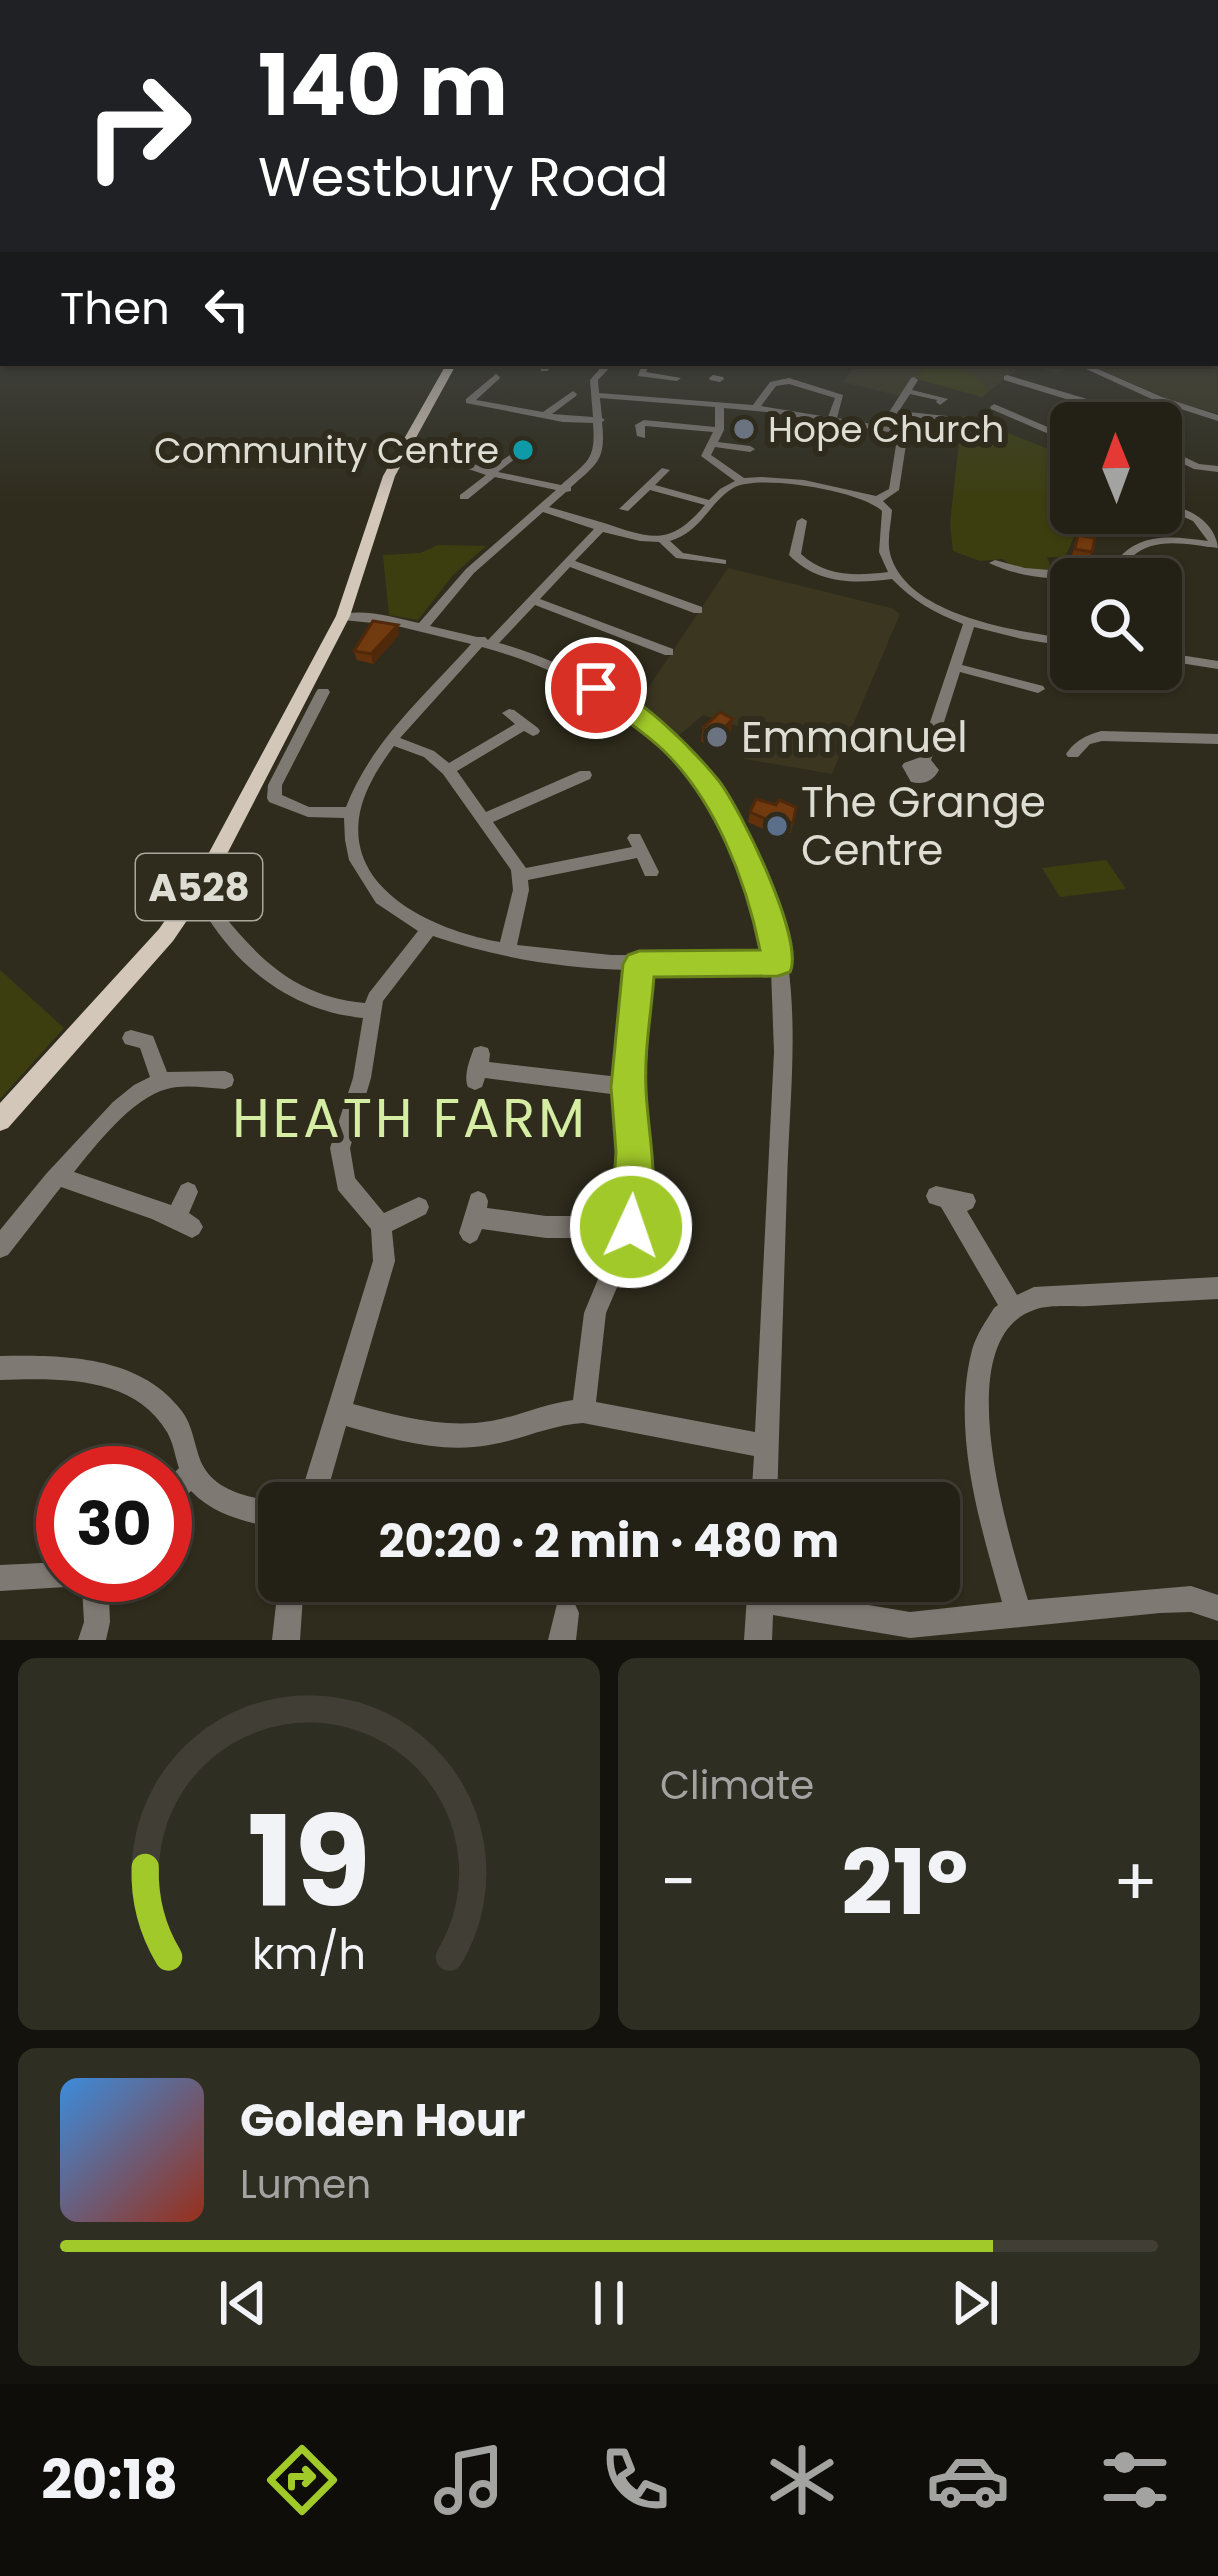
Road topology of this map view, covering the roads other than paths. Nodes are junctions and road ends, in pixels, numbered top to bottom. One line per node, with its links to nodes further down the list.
1 (450, 366): 62 (main road, A528)
2 (606, 366): 13 (street)
3 (645, 366): 6 (street)
4 (722, 366): 9 (street)
5 (1084, 366): 15 (street)
6 (674, 376)
7 (496, 377): 25 (street)
8 (1007, 378): 16 (street)
9 (717, 380)
10 (914, 380): 11 (street)
11 (907, 391): 14 (street); 21 (street)
12 (573, 394): 25 (street)
13 (598, 395): 18 (street); 23 (street)
14 (944, 399)
15 (1159, 399): 17 (street); 22 (street)
16 (1078, 402)
17 (1157, 402)
18 (720, 405): 20 (street); 29 (street)
19 (994, 407): 27 (street)
20 (754, 408): 26 (street); 26 (street)
21 (894, 412): 24 (street); 28 (street)
22 (1218, 418)
23 (600, 420): 25 (street); 43 (street)
24 (956, 420)
25 (546, 421)
26 (831, 421): 28 (street)
27 (1050, 427)
28 (884, 428): 45 (street)
29 (719, 430): 30 (street); 31 (street)
30 (642, 436)
31 (711, 444): 33 (street); 41 (street)
32 (455, 447): 40 (street)
33 (750, 449)
34 (513, 456): 40 (street)
35 (1182, 461): 36 (street)
36 (1186, 463): 37 (street); 38 (street)
37 (1182, 464)
38 (1218, 469)
39 (665, 470): 42 (street)
40 (492, 474): 43 (street); 44 (street)
41 (741, 481): 45 (street); 46 (street)
42 (651, 487): 46 (street); 48 (street)
43 (567, 489): 47 (street)
44 (464, 497)
45 (877, 500): 59 (street)
46 (712, 504): 52 (street)
47 (543, 508): 51 (street); 64 (street)
48 (624, 509)
49 (1182, 513): 53 (street)
50 (802, 521): 59 (street)
51 (602, 526): 52 (street); 55 (street)
52 (663, 539): 56 (street)
53 (1218, 545): 54 (street)
54 (1126, 558)
55 (567, 562): 60 (street); 61 (street)
56 (722, 562)
57 (1002, 563): 58 (street)
58 (1050, 569)
59 (895, 574): 63 (street)
60 (533, 600): 66 (street); 67 (street)
61 (692, 606)
62 (344, 616): 64 (street); 97 (main road, A528)
63 (970, 622): 65 (street); 70 (street)
64 (422, 628): 66 (street)
65 (1050, 639)
66 (486, 642): 77 (street); 89 (street)
67 (659, 652)
68 (1182, 657): 69 (street)
69 (1218, 665)
70 (956, 667): 71 (street); 74 (street)
71 (1038, 688)
72 (326, 697): 82 (street)
73 (509, 713): 80 (street)
74 (937, 725): 75 (street); 79 (street)
75 (960, 731)
76 (1218, 739): 78 (street)
77 (392, 740): 80 (street); 82 (street)
78 (1072, 754)
79 (924, 761)
80 (448, 770): 83 (street)
81 (585, 775): 83 (street)
82 (352, 813): 87 (street)
83 (485, 819): 85 (street)
84 (651, 872): 85 (street)
85 (521, 875): 88 (street)
86 (228, 924): 91 (street)
87 (428, 930): 88 (street); 91 (street)
88 (507, 950): 90 (street)
89 (778, 963): 90 (street); 111 (street)
90 (639, 964): 96 (street)
91 (371, 1011): 103 (street)
92 (142, 1035): 94 (street)
93 (478, 1068): 96 (street)
94 (161, 1082): 95 (street); 98 (street)
95 (209, 1084)
96 (628, 1087): 104 (street)
97 (0, 1120)
98 (61, 1177): 99 (street); 105 (street)
99 (188, 1192)
100 (950, 1198): 107 (street)
101 (419, 1207): 103 (street)
102 (474, 1217): 104 (street)
103 (381, 1226): 110 (street)
104 (631, 1227): 109 (street)
105 (0, 1247)
106 (1218, 1288): 107 (street)
107 (1010, 1304): 123 (street)
108 (0, 1368): 112 (street)
109 (583, 1412): 110 (street); 111 (street)
110 (341, 1413): 113 (street)
111 (766, 1446): 114 (street)
112 (193, 1472): 115 (street)
113 (318, 1482)
114 (765, 1482)
115 (258, 1510)
116 (36, 1577): 117 (street)
117 (0, 1578)
118 (96, 1602): 124 (street)
119 (289, 1602): 125 (street)
120 (760, 1602): 126 (street)
121 (809, 1602): 123 (street)
122 (1218, 1608): 123 (street)
123 (1018, 1615)
124 (92, 1640)
125 (286, 1640)
126 (758, 1640)

